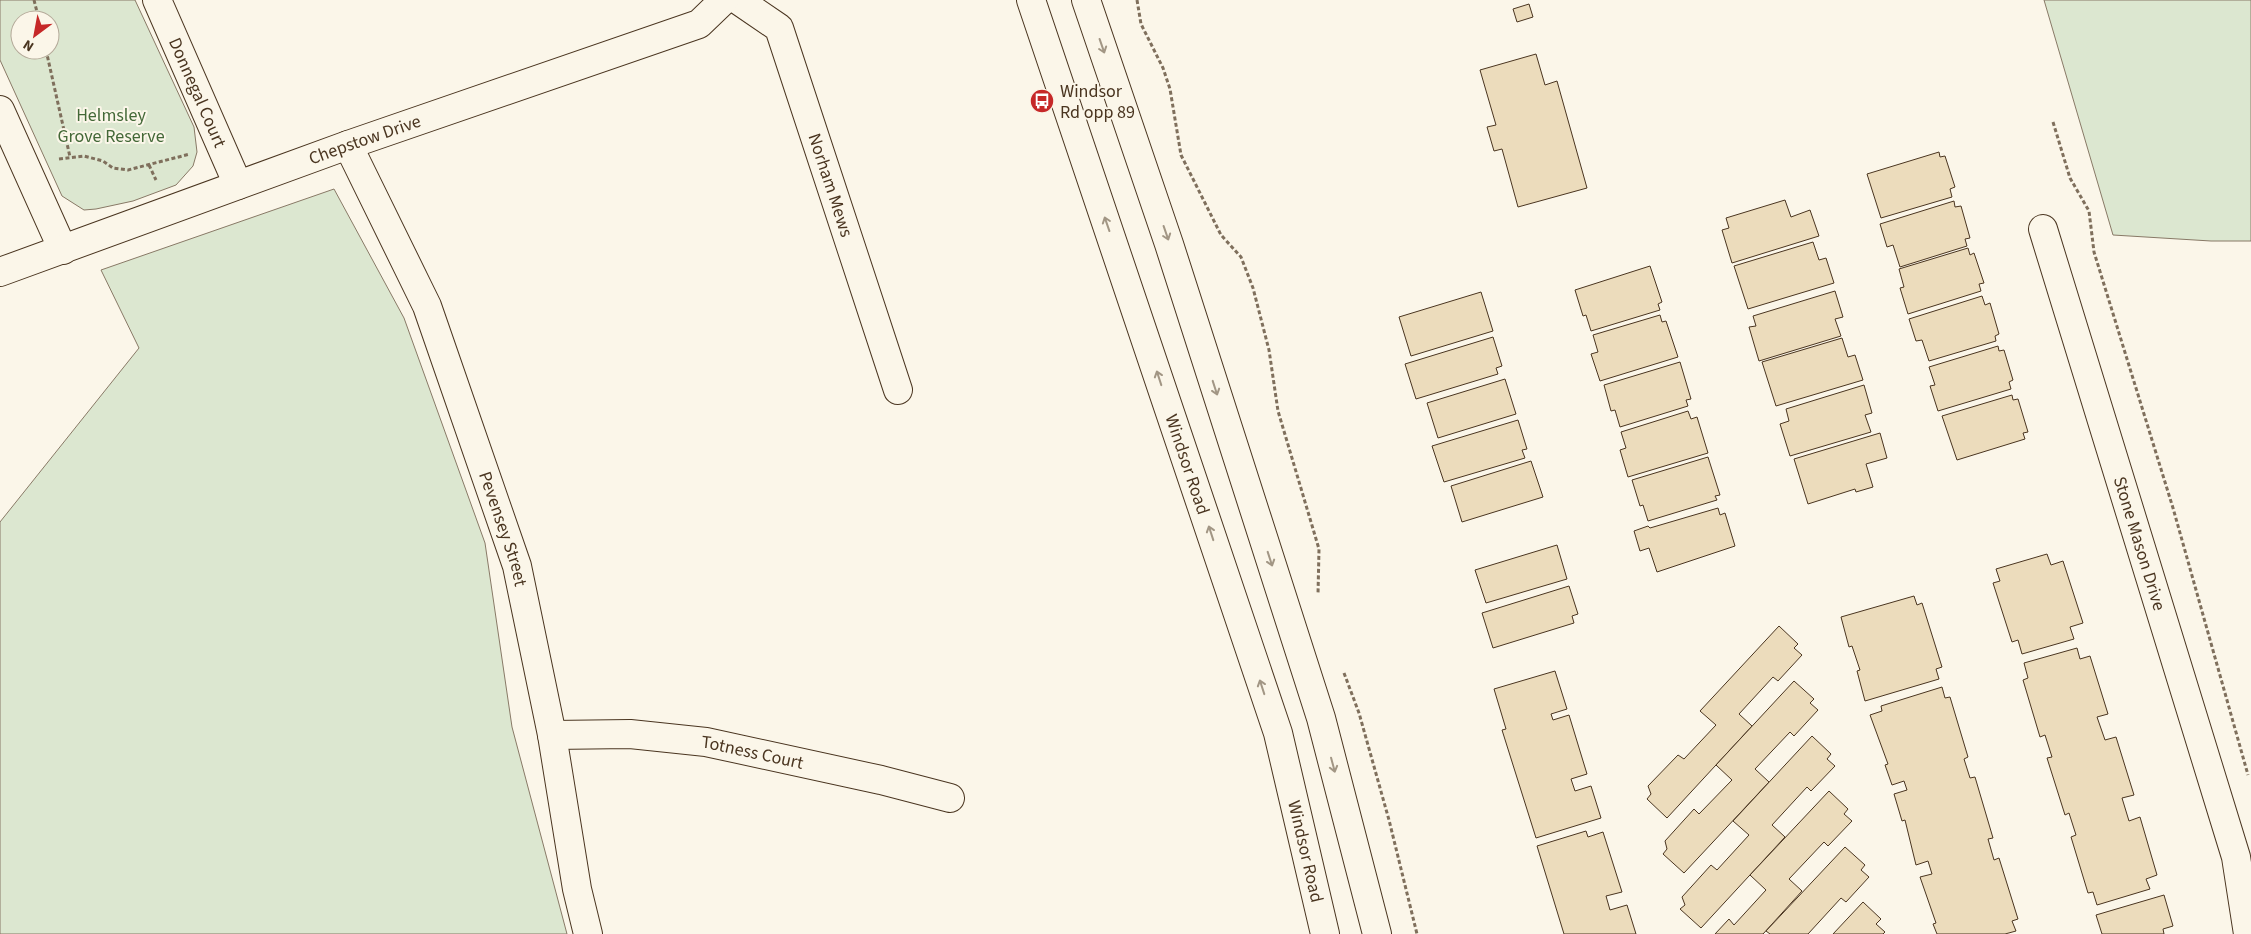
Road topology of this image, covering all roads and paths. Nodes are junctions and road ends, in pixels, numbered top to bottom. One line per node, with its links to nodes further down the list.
1 (157, 0): 11 (street, Donnegal Court)
2 (724, 0): 10 (street, Chepstow Drive)
3 (738, 0): 18 (street, Norham Mews)
4 (1031, 0): 27 (street, Windsor Road, one-way to 4)
5 (1086, 0): 28 (street, one-way to 28)
6 (1137, 0): 19 (path)
7 (48, 60): 12 (path)
8 (0, 110): 13 (street)
9 (2054, 122): 22 (path)
10 (348, 145): 14 (street, Chepstow Drive); 21 (street, Pevensey Street)
11 (222, 147): 12 (path); 14 (street, Donnegal Court)
12 (70, 157): 13 (path)
13 (28, 173): 16 (street)
14 (238, 184): 16 (street, Chepstow Drive)
15 (2043, 229): 24 (street, Stone Mason Drive)
16 (63, 250): 17 (street, Chepstow Drive)
17 (0, 272)
18 (898, 390)
19 (1319, 602)
20 (1342, 668): 29 (path)
21 (552, 735): 23 (street, Totness Court); 26 (street, Pevensey Street)
22 (2248, 776)
23 (950, 798)
24 (2236, 858): 25 (street, Stone Mason Drive); 30 (street, Stone Mason Drive)
25 (2251, 885)
26 (588, 934)
27 (1326, 934)
28 (1377, 934)
29 (1416, 934)
30 (2248, 934)

